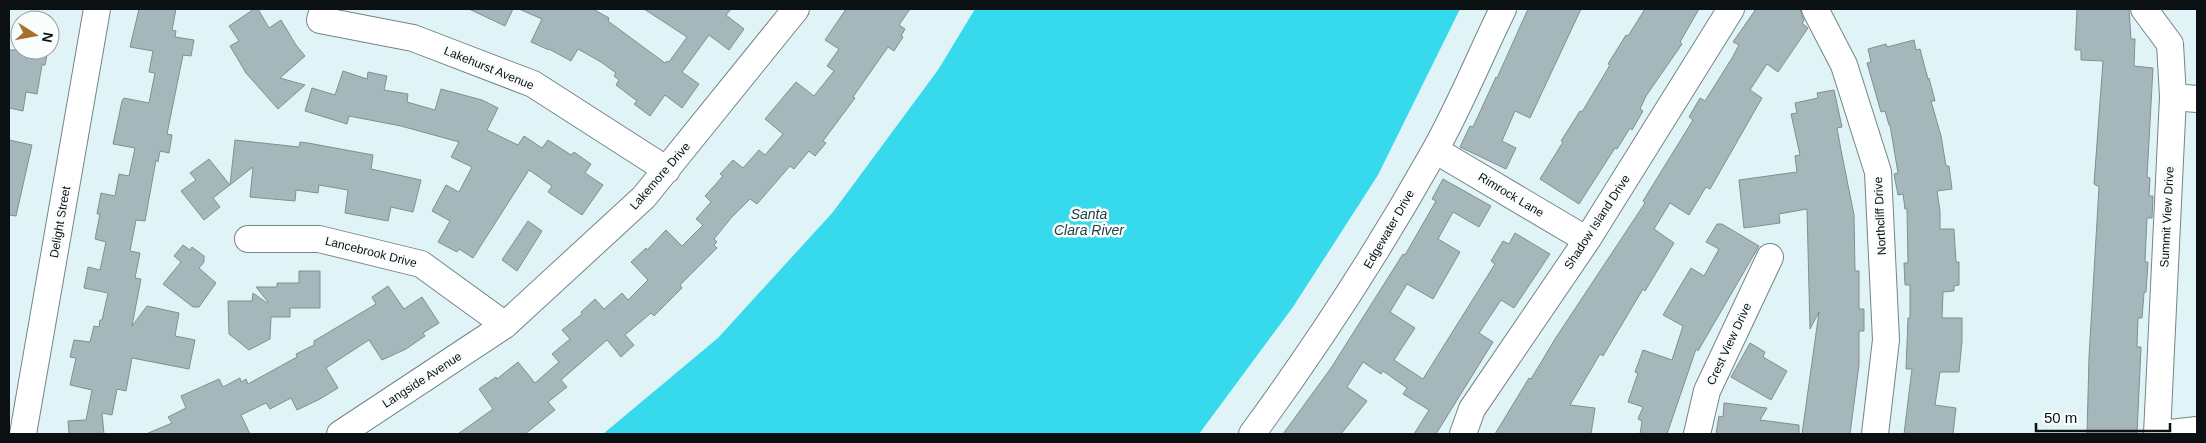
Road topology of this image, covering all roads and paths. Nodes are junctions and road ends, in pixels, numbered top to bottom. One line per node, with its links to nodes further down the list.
1 (98, 9): 16 (street, Delight Street)
2 (796, 9): 10 (street, Lakemore Drive)
3 (1503, 9): 9 (street, Edgewater Drive)
4 (1731, 9): 12 (street, Shadow Island Drive)
5 (1815, 9): 21 (street, Northcliff Drive)
6 (2144, 9): 8 (street, Summit View Drive)
7 (321, 15): 10 (street, Lakehurst Avenue)
8 (2185, 98): 22 (street, Summit View Drive)
9 (1435, 150): 12 (street, Rimrock Lane); 18 (street, Edgewater Drive)
10 (667, 170): 14 (street, Lakemore Drive)
11 (248, 238): 14 (street, Lancebrook Drive)
12 (1587, 240): 19 (street, Shadow Island Drive)
13 (1770, 257): 20 (street, Crest View Drive)
14 (505, 326): 17 (street, Langside Avenue)
15 (2197, 430): 23 (street)
16 (23, 434)
17 (340, 434)
18 (1252, 434)
19 (1463, 434)
20 (1697, 434)
21 (1875, 434)
22 (2156, 434)
23 (2161, 434)

